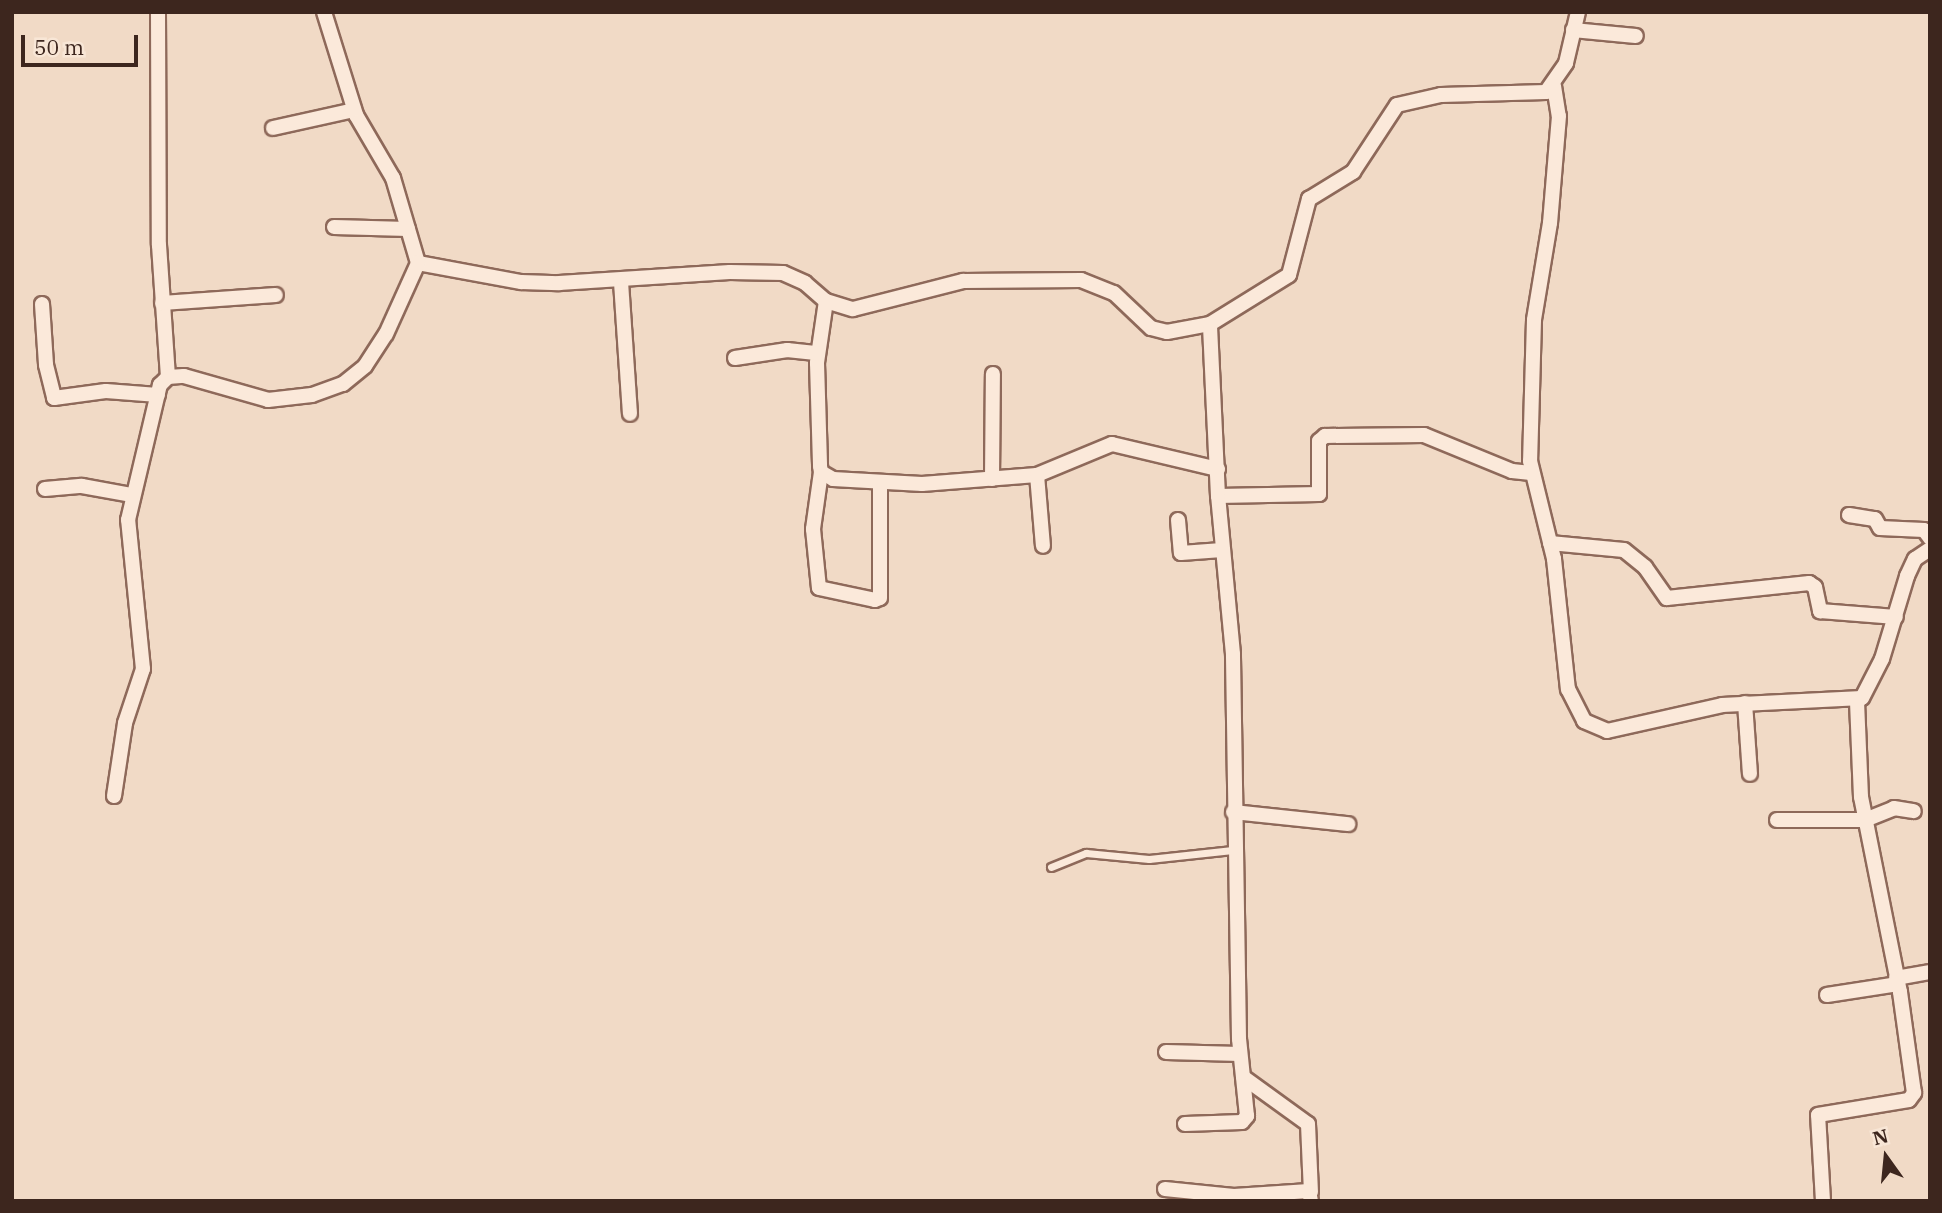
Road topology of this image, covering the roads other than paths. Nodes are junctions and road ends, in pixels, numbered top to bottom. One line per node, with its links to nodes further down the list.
1 (158, 12): 15 (street)
2 (324, 12): 7 (street)
3 (1578, 12): 4 (street)
4 (1573, 30): 5 (street); 6 (street)
5 (1636, 36)
6 (1554, 86): 17 (street); 26 (street)
7 (354, 110): 8 (street); 10 (street)
8 (273, 128)
9 (334, 227): 10 (street)
10 (408, 229): 11 (street)
11 (418, 263): 12 (street); 21 (street)
12 (621, 282): 14 (street); 23 (street)
13 (276, 295): 15 (street)
14 (826, 301): 17 (street); 18 (street)
15 (162, 303): 21 (street)
16 (42, 304): 22 (street)
17 (1210, 324): 24 (street)
18 (818, 353): 19 (street); 25 (street)
19 (735, 358)
20 (993, 374): 28 (street)
21 (168, 377): 22 (street)
22 (158, 395): 31 (street)
23 (630, 414)
24 (1218, 469): 27 (street); 32 (street)
25 (821, 472): 29 (street); 29 (street)
26 (1531, 473): 32 (street); 36 (street)
27 (1037, 475): 28 (street); 37 (street)
28 (992, 479): 29 (street)
29 (880, 484)
30 (45, 489): 31 (street)
31 (132, 495): 44 (street)
32 (1218, 496): 39 (street)
33 (1849, 515): 35 (street)
34 (1178, 520): 39 (street)
35 (1930, 538)
36 (1550, 543): 40 (street); 42 (street)
37 (1043, 546)
38 (1930, 549): 40 (street)
39 (1222, 550): 46 (street)
40 (1896, 617): 41 (street)
41 (1857, 701): 42 (street); 48 (street)
42 (1745, 704): 43 (street)
43 (1750, 774)
44 (114, 796)
45 (1914, 811): 48 (street)
46 (1233, 812): 49 (street); 50 (street)
47 (1777, 820): 48 (street)
48 (1865, 820): 53 (street)
49 (1348, 824)
50 (1233, 850): 51 (lane); 56 (street)
51 (1051, 867)
52 (1930, 972): 53 (street)
53 (1897, 981): 54 (street); 61 (street)
54 (1827, 995)
55 (1166, 1052): 56 (street)
56 (1240, 1054): 57 (street)
57 (1243, 1077): 58 (street); 60 (street)
58 (1185, 1125)
59 (1166, 1189): 60 (street)
60 (1311, 1196)
61 (1823, 1201)

